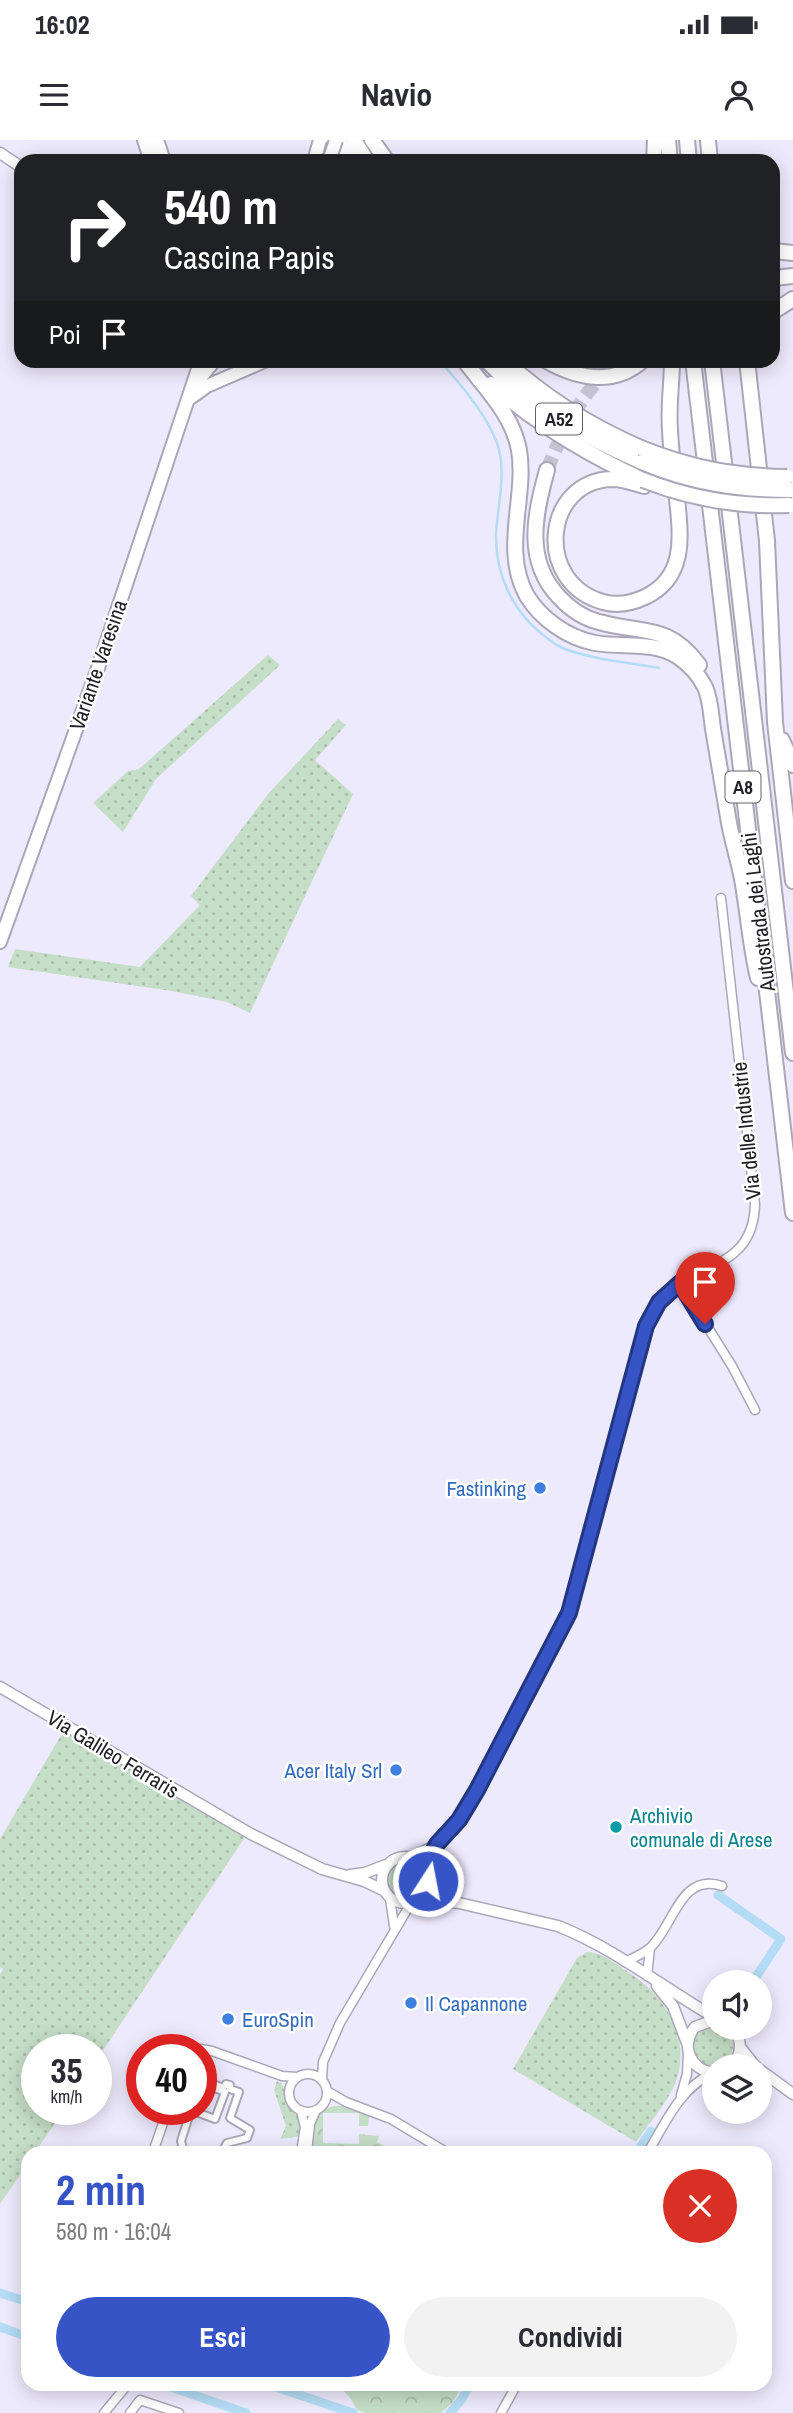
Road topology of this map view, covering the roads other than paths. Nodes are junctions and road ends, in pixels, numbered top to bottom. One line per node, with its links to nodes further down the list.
1 (198, 368): 15 (main road, Variante Varesina)
2 (208, 368): 15 (main road, Variante Varesina)
3 (249, 368): 16 (main road)
4 (472, 368): 24 (highway)
5 (475, 368): 20 (highway)
6 (495, 368): 18 (highway, A52)
7 (514, 368): 18 (highway, A52)
8 (560, 368): 9 (highway)
9 (632, 368)
10 (672, 368): 20 (highway)
11 (694, 368): 28 (highway, Autostrada dei Laghi / A8)
12 (713, 368): 29 (highway, Autostrada dei Laghi / A8)
13 (741, 368): 17 (highway)
14 (748, 368): 17 (highway)
15 (192, 387): 16 (main road, Variante Varesina)
16 (187, 401): 27 (main road, Variante Varesina)
17 (753, 420): 22 (highway)
18 (641, 455): 21 (highway, A52, bridge); 21 (highway, A52, bridge)
19 (547, 470): 24 (highway)
20 (643, 483): 21 (highway, bridge)
21 (791, 490)
22 (774, 683): 23 (highway); 25 (highway)
23 (793, 765)
24 (724, 783): 28 (highway)
25 (793, 881)
26 (721, 898): 31 (street, Via delle Industrie)
27 (0, 942)
28 (774, 1046): 30 (highway, Autostrada dei Laghi / A8)
29 (793, 1053)
30 (793, 1213)
31 (680, 1283): 32 (street); 34 (street, Via delle Industrie)
32 (755, 1410)
33 (0, 1687): 38 (street, Via Galileo Ferraris)
34 (437, 1844): 35 (street, Via delle Industrie); 37 (street, Via delle Industrie)
35 (410, 1857): 36 (street); 37 (street)
36 (386, 1865): 38 (street); 41 (street)
37 (425, 1868): 39 (street)
38 (341, 1875): 41 (street, Via Galileo Ferraris)
39 (428, 1881): 42 (street); 43 (street)
40 (722, 1886): 45 (street)
41 (387, 1894): 42 (street); 44 (street)
42 (415, 1900): 43 (street); 44 (street)
43 (459, 1903): 46 (street)
44 (394, 1930): 56 (street)
45 (650, 1948): 46 (street); 47 (street)
46 (625, 1962): 47 (street)
47 (647, 1976): 48 (street); 52 (street)
48 (702, 2010)
49 (702, 2023): 52 (street)
50 (739, 2040): 51 (street)
51 (740, 2047): 54 (street); 55 (street)
52 (688, 2050): 57 (street); 69 (street)
53 (217, 2053): 59 (street)
54 (738, 2054)
55 (746, 2054)
56 (323, 2062): 58 (street); 63 (street)
57 (702, 2069)
58 (309, 2074): 60 (street); 63 (street)
59 (282, 2076): 60 (street); 66 (street)
60 (297, 2077): 66 (street)
61 (702, 2079): 69 (street)
62 (772, 2079): 65 (street)
63 (321, 2080): 67 (street)
64 (772, 2081): 65 (street)
65 (777, 2083): 68 (street)
66 (289, 2087): 73 (street)
67 (327, 2091): 70 (street); 71 (street)
68 (793, 2094)
69 (680, 2098): 81 (street)
70 (324, 2102): 71 (street); 72 (street)
71 (346, 2102): 80 (street)
72 (316, 2110): 73 (street); 79 (street)
73 (301, 2111): 78 (street)
74 (162, 2125): 75 (street)
75 (155, 2146)
76 (182, 2146): 77 (street)
77 (225, 2146)
78 (303, 2146)
79 (308, 2146)
80 (436, 2146)
81 (652, 2146)
82 (122, 2391): 84 (street)
83 (513, 2391): 87 (street)
84 (104, 2413)
85 (130, 2413): 86 (street)
86 (178, 2413)
87 (501, 2413)

